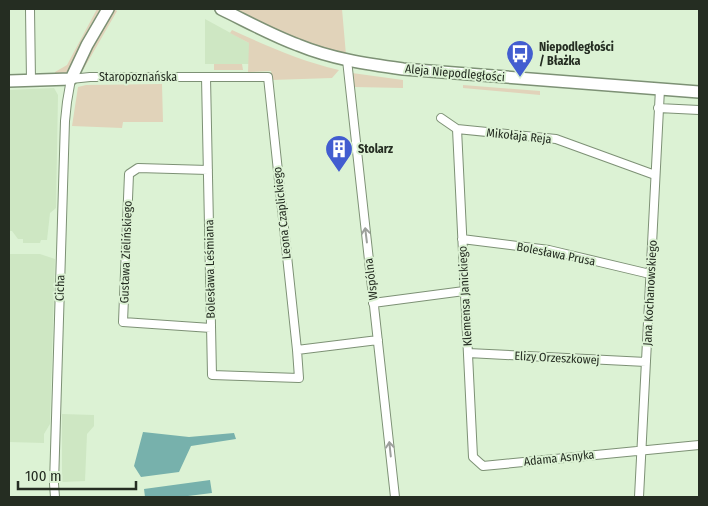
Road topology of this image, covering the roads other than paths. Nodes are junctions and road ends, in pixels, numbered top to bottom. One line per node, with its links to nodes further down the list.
1 (30, 9): 9 (street)
2 (108, 9): 7 (street)
3 (221, 9): 4 (street, Aleja Niepodległości)
4 (347, 60): 10 (street, Aleja Niepodległości); 21 (street, Wspólna, one-way to 4)
5 (206, 77): 6 (street, Staropoznańska); 7 (street, Staropoznańska); 16 (street, Bolesława Leśmiana)
6 (268, 77): 24 (street, Leona Czaplickiego)
7 (71, 79): 9 (street, Staropoznańska); 31 (street, Cicha)
8 (9, 81): 9 (street, Staropoznańska)
9 (31, 81)
10 (660, 89): 11 (street, Aleja Niepodległości); 12 (street, Jana Kochanowskiego)
11 (699, 92)
12 (658, 108): 13 (street); 17 (street, Jana Kochanowskiego)
13 (699, 110)
14 (441, 118): 15 (street, Mikołaja Reja)
15 (457, 129): 17 (street, Mikołaja Reja); 18 (street, Klemensa Janickiego)
16 (208, 170): 22 (street, Bolesława Leśmiana); 22 (street, Gustawa Zielińskiego)
17 (655, 175): 19 (street, Jana Kochanowskiego)
18 (462, 239): 19 (street, Bolesława Prusa); 20 (street, Klemensa Janickiego)
19 (650, 274): 26 (street, Jana Kochanowskiego)
20 (464, 291): 21 (street); 25 (street, Klemensa Janickiego)
21 (373, 303): 23 (street, Wspólna)
22 (211, 328): 27 (street, Bolesława Leśmiana)
23 (378, 340): 24 (street); 32 (street, Wspólna, one-way to 23)
24 (297, 350): 27 (street, Leona Czaplickiego)
25 (468, 353): 26 (street, Elizy Orzeszkowej); 30 (street, Klemensa Janickiego)
26 (646, 362): 29 (street, Jana Kochanowskiego)
27 (299, 378)
28 (699, 445): 29 (street)
29 (642, 450): 30 (street, Adama Asnyka); 33 (street, Jana Kochanowskiego)
30 (478, 461)
31 (55, 497)
32 (395, 497)
33 (639, 497)

